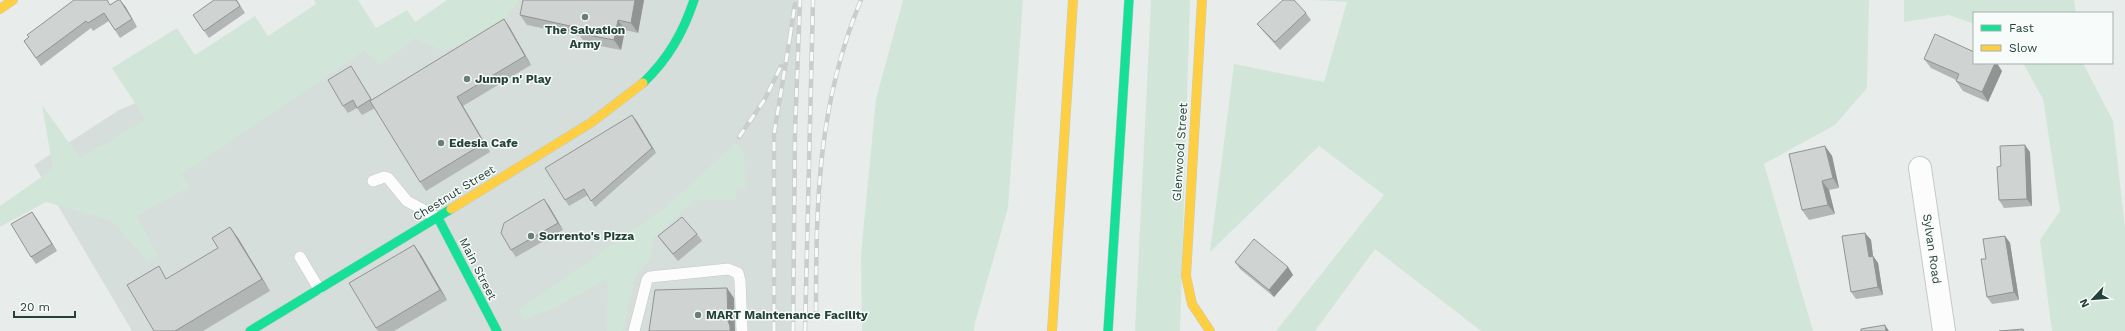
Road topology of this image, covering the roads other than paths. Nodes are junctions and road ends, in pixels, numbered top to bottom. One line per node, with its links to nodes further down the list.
1 (13, 0): 6 (main road)
2 (694, 0): 9 (main road, Chestnut Street)
3 (1073, 0): 16 (main road)
4 (1130, 0): 17 (main road)
5 (1202, 0): 18 (main road, Glenwood Street)
6 (0, 9)
7 (1920, 168): 19 (street, Sylvan Road)
8 (373, 181): 9 (lane)
9 (438, 218): 11 (main road, Chestnut Street); 13 (main road, Main Street)
10 (300, 257): 11 (lane)
11 (319, 289): 12 (main road, Chestnut Street)
12 (250, 331)
13 (497, 331)
14 (634, 331): 15 (lane)
15 (742, 331)
16 (1052, 331)
17 (1108, 331)
18 (1210, 331)
19 (1944, 331)

